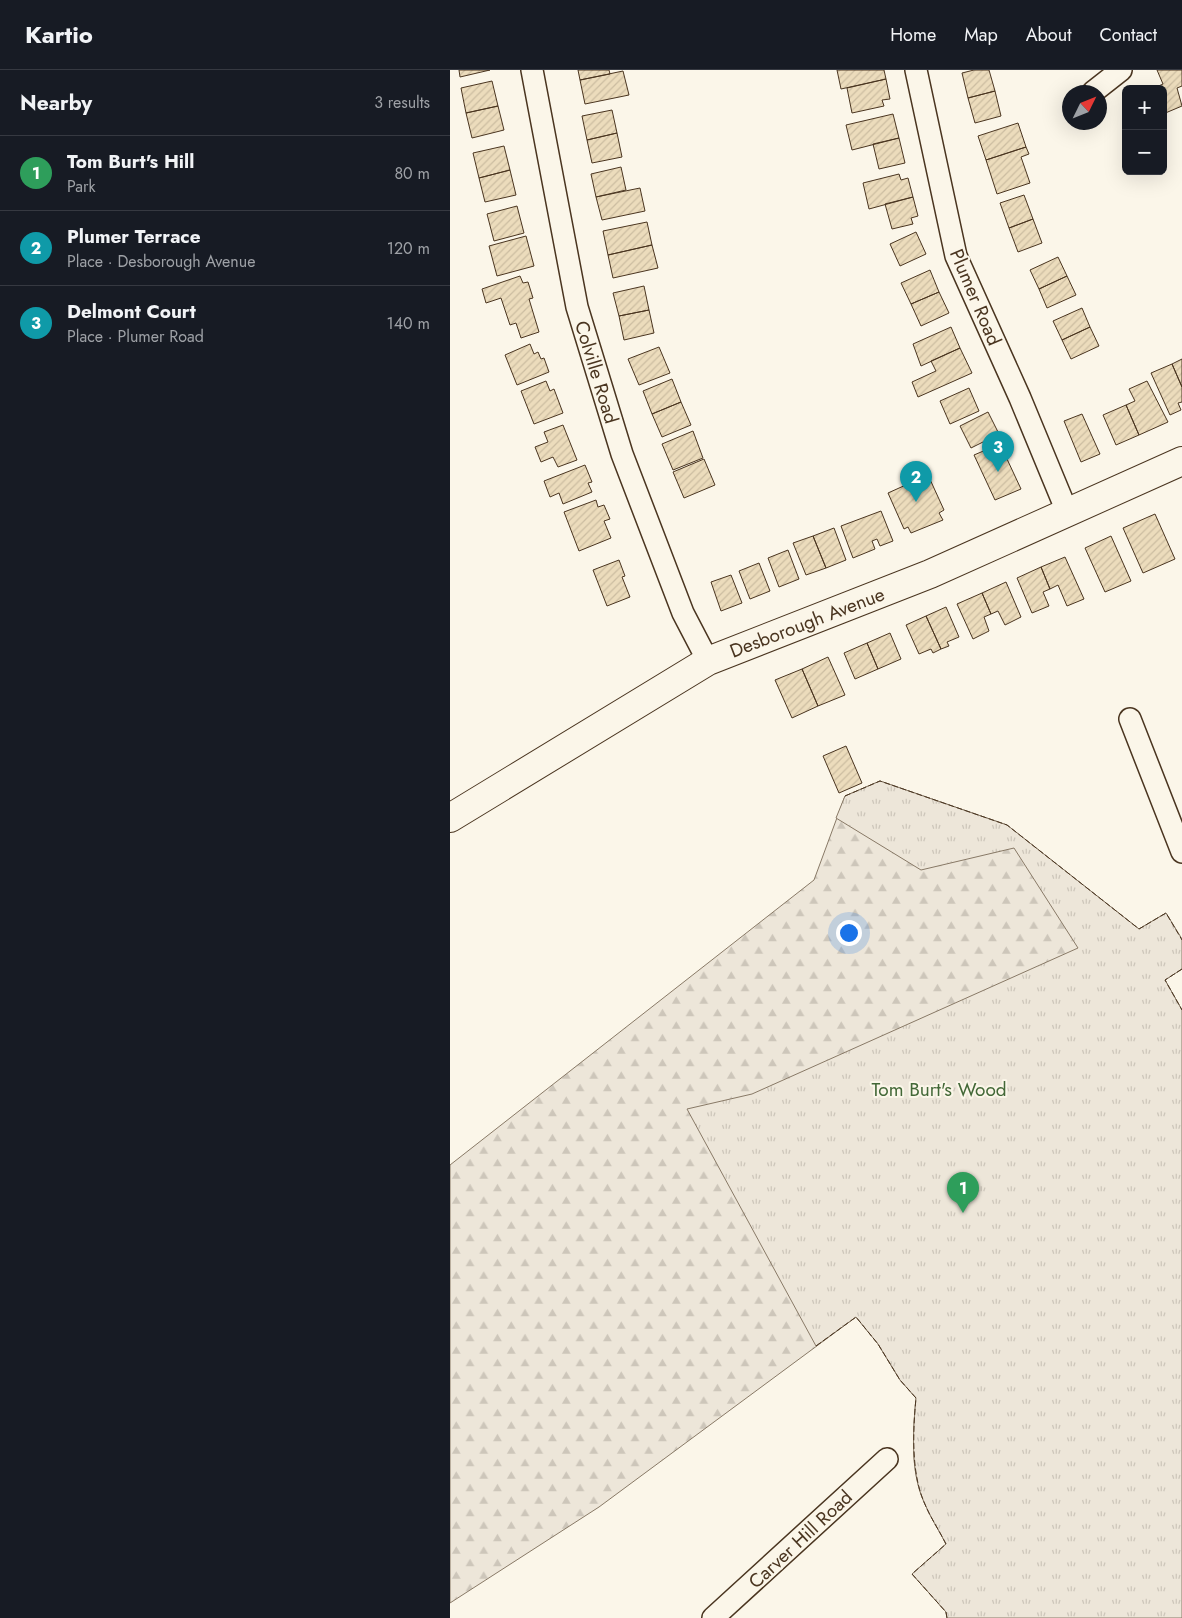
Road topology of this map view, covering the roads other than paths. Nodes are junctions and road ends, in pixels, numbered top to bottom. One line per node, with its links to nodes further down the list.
1 (532, 70): 7 (street, Colville Road)
2 (916, 70): 6 (street, Plumer Road)
3 (1120, 70): 4 (street)
4 (1102, 85)
5 (1182, 461): 6 (street, Desborough Avenue)
6 (1068, 514): 7 (street, Desborough Avenue)
7 (708, 661): 9 (street, Desborough Avenue)
8 (1130, 719): 10 (street)
9 (450, 818)
10 (1182, 852)
11 (887, 1459): 12 (street, Carver Hill Road)
12 (723, 1615)

